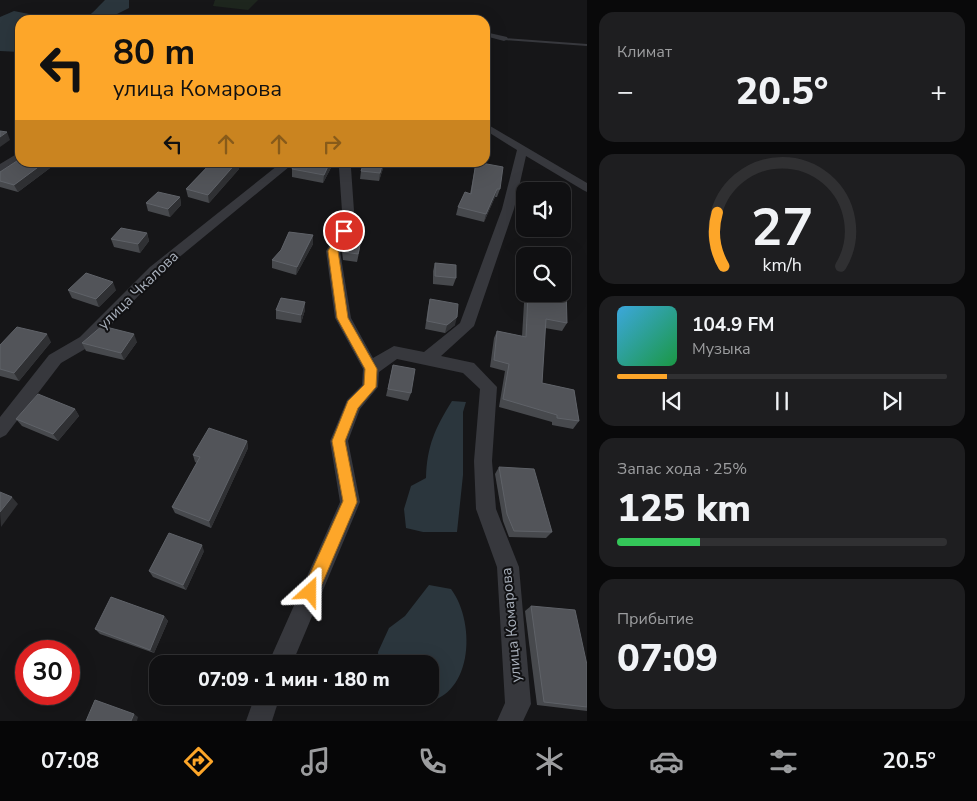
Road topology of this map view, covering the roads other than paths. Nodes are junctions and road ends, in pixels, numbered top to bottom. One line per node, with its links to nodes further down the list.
1 (490, 35): 2 (street)
2 (504, 38): 3 (lane)
3 (587, 45)
4 (490, 129): 5 (street)
5 (522, 150): 10 (street); 11 (street)
6 (15, 158): 9 (street)
7 (284, 167): 13 (street, улица Чкалова)
8 (345, 167): 12 (street)
9 (0, 169)
10 (587, 188)
11 (428, 359): 12 (street); 17 (street, улица Комарова)
12 (371, 369): 14 (street)
13 (0, 430)
14 (284, 655)
15 (265, 705): 16 (street)
16 (259, 721)
17 (510, 721)

